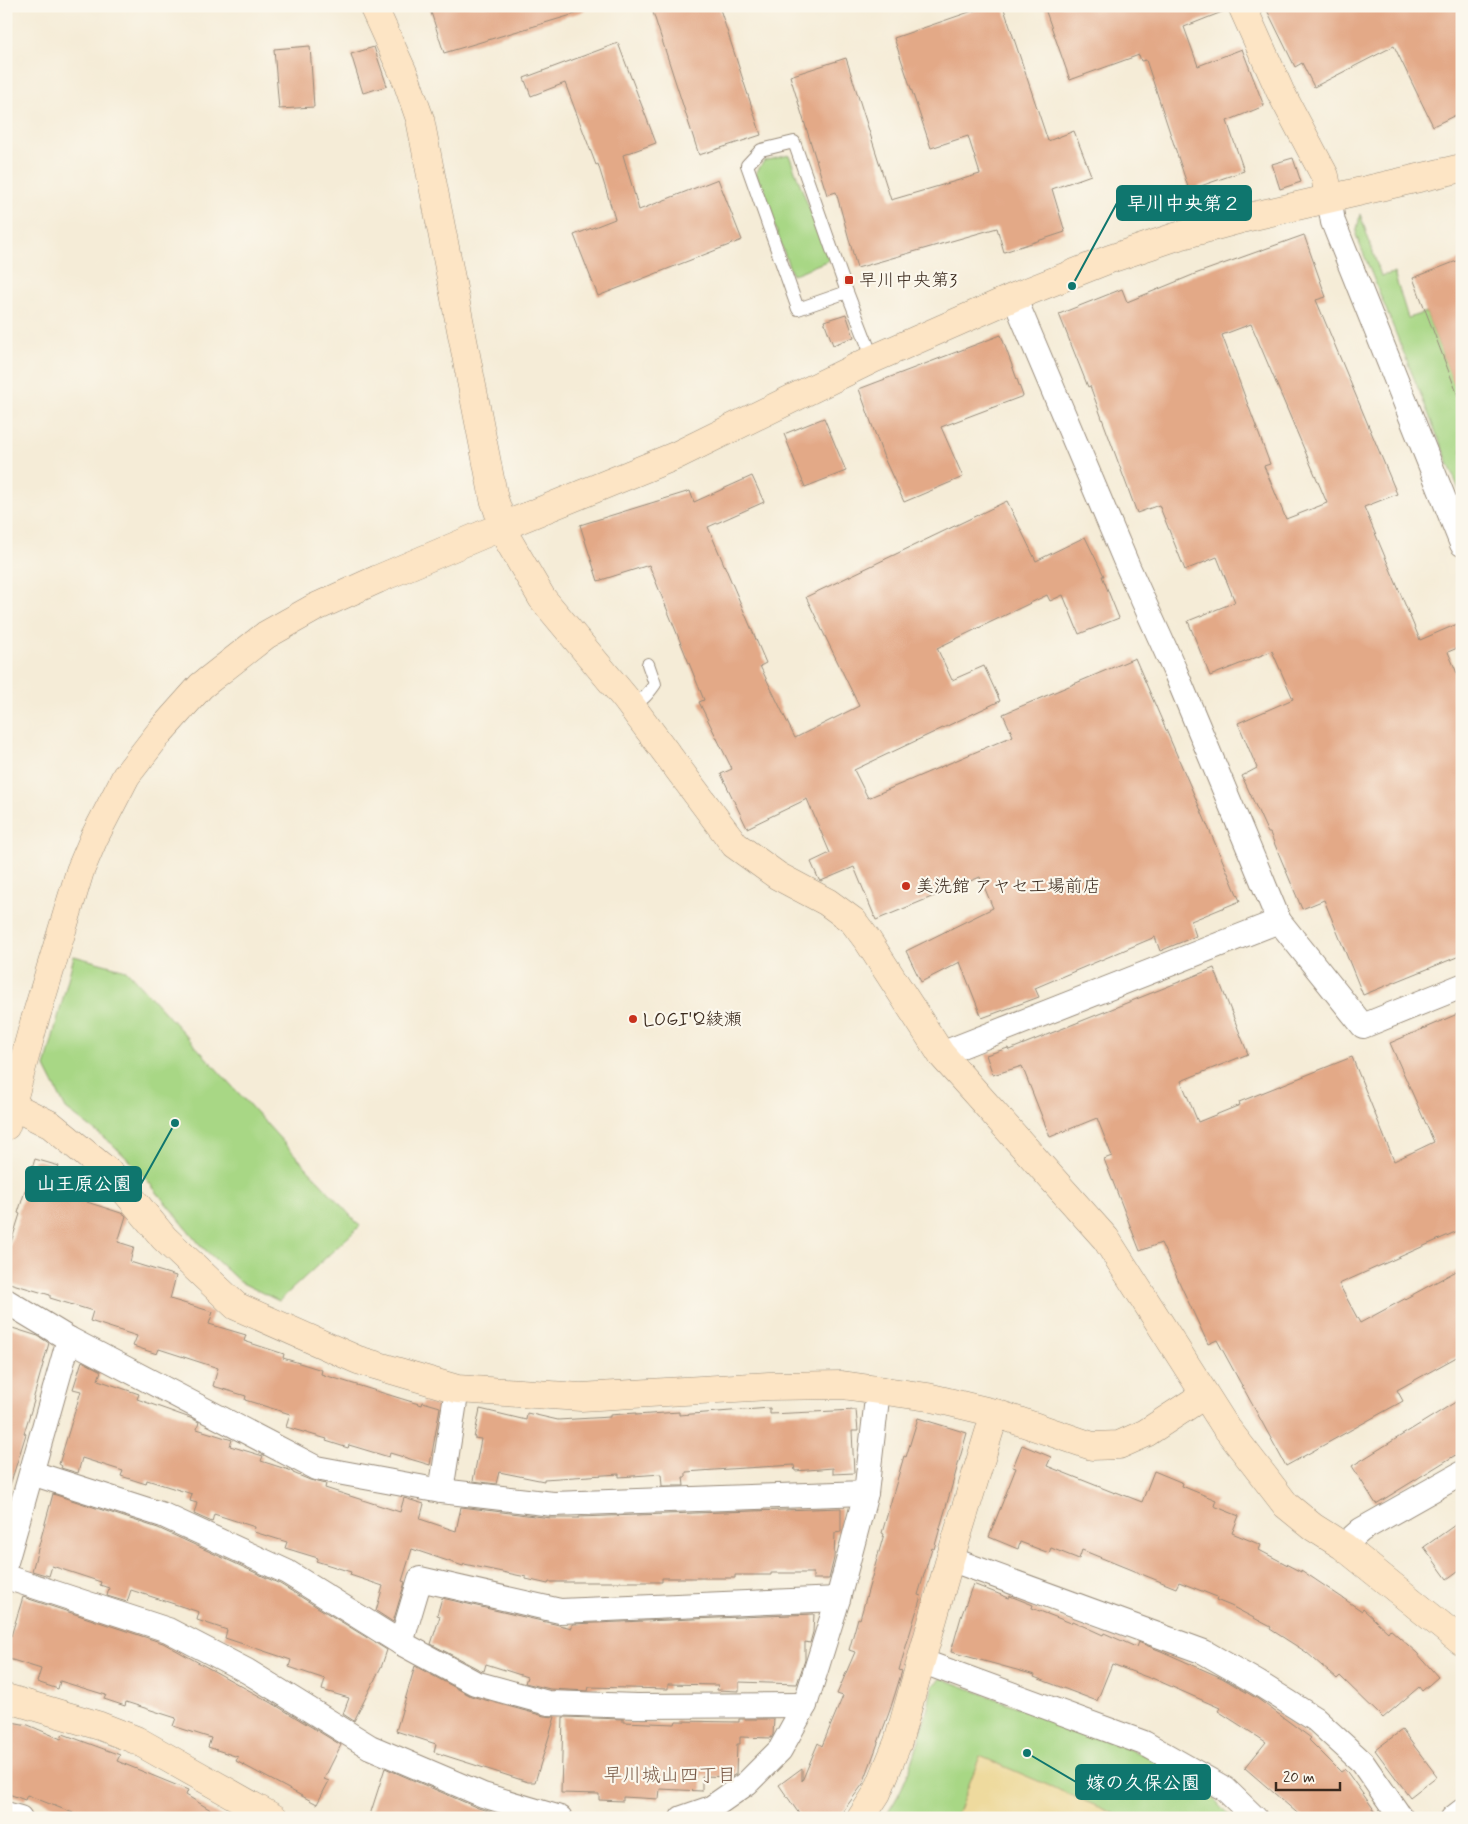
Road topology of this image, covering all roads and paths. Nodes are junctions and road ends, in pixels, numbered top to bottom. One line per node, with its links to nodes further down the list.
1 (373, 6): 8 (street)
2 (1242, 6): 4 (street)
3 (1462, 168): 4 (street)
4 (1328, 198): 6 (street); 9 (street)
5 (847, 292): 5 (lane); 7 (lane)
6 (1014, 297): 7 (street); 12 (street)
7 (873, 359): 8 (street)
8 (503, 526): 11 (street); 15 (street)
9 (1462, 544)
10 (648, 664): 11 (lane)
11 (631, 706): 14 (street)
12 (1279, 921): 13 (street); 14 (street)
13 (1462, 986)
14 (941, 1054): 20 (street)
15 (8, 1111): 18 (street)
16 (6, 1300): 17 (street)
17 (69, 1339): 22 (street); 24 (street)
18 (457, 1389): 19 (street); 24 (street)
19 (878, 1390): 21 (street); 25 (street)
20 (1204, 1395): 21 (street); 26 (street)
21 (995, 1413): 27 (street)
22 (32, 1473): 28 (street); 32 (street)
23 (1462, 1473): 26 (street)
24 (441, 1491): 25 (street)
25 (866, 1493): 30 (street)
26 (1343, 1546): 31 (street)
27 (950, 1559): 33 (street); 44 (street)
28 (6, 1562)
29 (6, 1577): 40 (street)
30 (838, 1599): 32 (street); 35 (street)
31 (1462, 1642)
32 (401, 1643): 35 (street)
33 (921, 1661): 42 (street); 43 (street)
34 (6, 1698): 39 (street)
35 (805, 1705): 41 (street)
36 (1462, 1811): 45 (street)
37 (6, 1814): 38 (street)
38 (20, 1818)
39 (274, 1818)
40 (560, 1818)
41 (682, 1818)
42 (862, 1818)
43 (1255, 1818)
44 (1401, 1818)
45 (1453, 1818)

